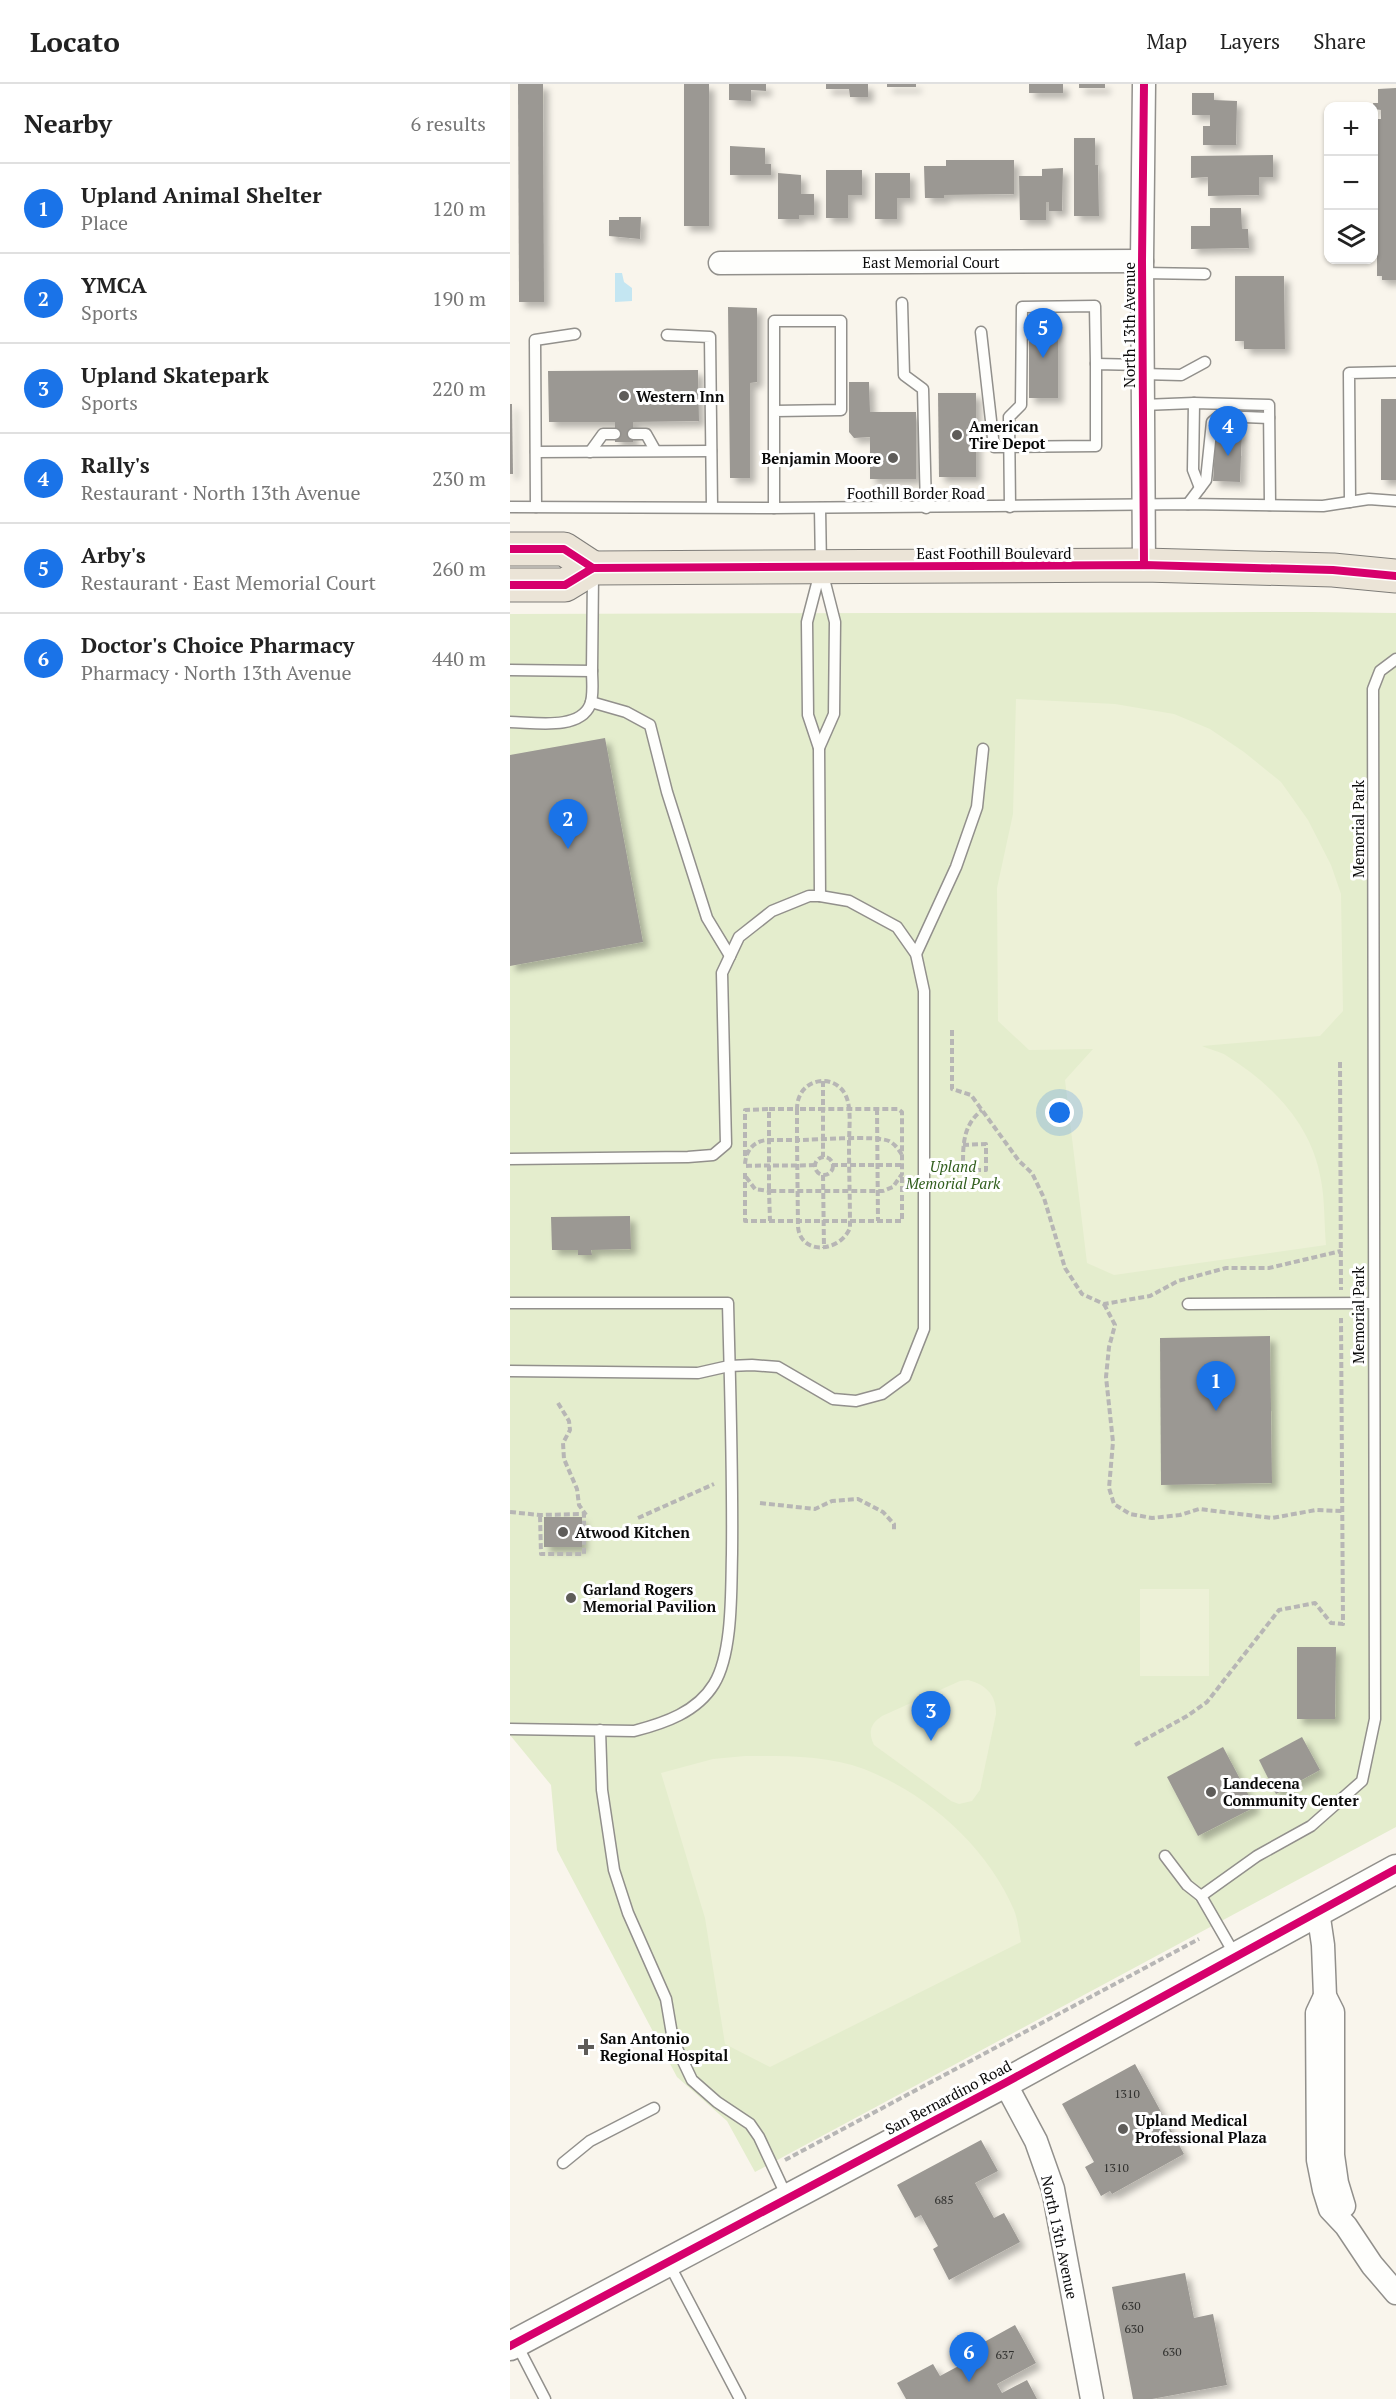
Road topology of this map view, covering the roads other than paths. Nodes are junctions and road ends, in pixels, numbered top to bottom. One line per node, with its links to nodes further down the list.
1 (1144, 84): 3 (street, North 13th Avenue)
2 (720, 263): 3 (street, East Memorial Court)
3 (1142, 267): 4 (lane); 11 (street, North 13th Avenue)
4 (1205, 274)
5 (902, 303): 36 (lane)
6 (981, 332): 19 (lane)
7 (575, 334): 22 (lane)
8 (667, 335): 21 (lane)
9 (1205, 362): 11 (lane)
10 (1096, 364): 11 (lane); 19 (lane); 19 (lane)
11 (1143, 370): 14 (street, North 13th Avenue)
12 (1396, 372): 26 (lane)
13 (1194, 403): 14 (lane); 16 (lane); 24 (lane)
14 (1143, 405): 28 (street, North 13th Avenue)
15 (775, 411): 15 (lane); 34 (lane)
16 (1269, 418): 24 (lane); 29 (lane)
17 (615, 434): 23 (lane)
18 (633, 434): 20 (lane)
19 (1009, 447): 33 (lane)
20 (655, 450): 21 (lane); 23 (lane)
21 (711, 451): 32 (lane)
22 (536, 452): 23 (lane); 31 (lane)
23 (590, 452)
24 (1203, 484): 27 (lane)
25 (1396, 501): 26 (lane, Foothill Border Road)
26 (1350, 502): 29 (lane, Foothill Border Road)
27 (1188, 504): 28 (lane, Foothill Border Road); 29 (lane, Foothill Border Road)
28 (1143, 505): 33 (lane, Foothill Border Road); 38 (street, North 13th Avenue)
29 (1270, 505)
30 (510, 507): 31 (lane, Foothill Border Road)
31 (536, 507): 32 (lane, Foothill Border Road)
32 (712, 507): 34 (lane, Foothill Border Road)
33 (1010, 507): 36 (lane, Foothill Border Road)
34 (774, 508): 35 (lane, Foothill Border Road)
35 (820, 508): 36 (lane, Foothill Border Road); 39 (lane)
36 (926, 508)
37 (510, 549): 40 (main road)
38 (1144, 566): 39 (main road, East Foothill Boulevard); 41 (main road, East Foothill Boulevard)
39 (821, 567): 40 (main road, East Foothill Boulevard); 48 (lane); 48 (lane)
40 (593, 568): 42 (main road); 45 (lane)
41 (1396, 576)
42 (510, 585)
43 (1396, 659): 55 (lane, Memorial Park)
44 (510, 670): 45 (lane)
45 (592, 671): 46 (lane)
46 (591, 702): 47 (lane); 52 (lane)
47 (510, 722)
48 (819, 748): 50 (lane)
49 (983, 749): 51 (lane)
50 (820, 896): 51 (lane); 52 (lane)
51 (916, 954): 57 (lane)
52 (730, 956): 53 (lane)
53 (510, 1159)
54 (510, 1303): 57 (lane)
55 (1373, 1303): 56 (lane); 63 (lane, Memorial Park)
56 (1188, 1304)
57 (729, 1366): 58 (lane); 60 (lane)
58 (510, 1371)
59 (510, 1729): 60 (lane)
60 (600, 1730): 69 (lane)
61 (1165, 1856): 63 (lane)
62 (1396, 1869): 64 (street, San Bernardino Road)
63 (1201, 1896): 65 (lane)
64 (1318, 1911): 65 (street, San Bernardino Road); 71 (street)
65 (1235, 1955): 66 (street, San Bernardino Road)
66 (1005, 2083): 69 (street, San Bernardino Road); 75 (street, North 13th Avenue)
67 (654, 2108): 68 (lane)
68 (563, 2163)
69 (788, 2198): 70 (street, San Bernardino Road)
70 (668, 2262): 72 (street, San Bernardino Road); 74 (lane)
71 (1396, 2293)
72 (513, 2344): 73 (lane)
73 (545, 2399)
74 (740, 2399)
75 (1092, 2399)

